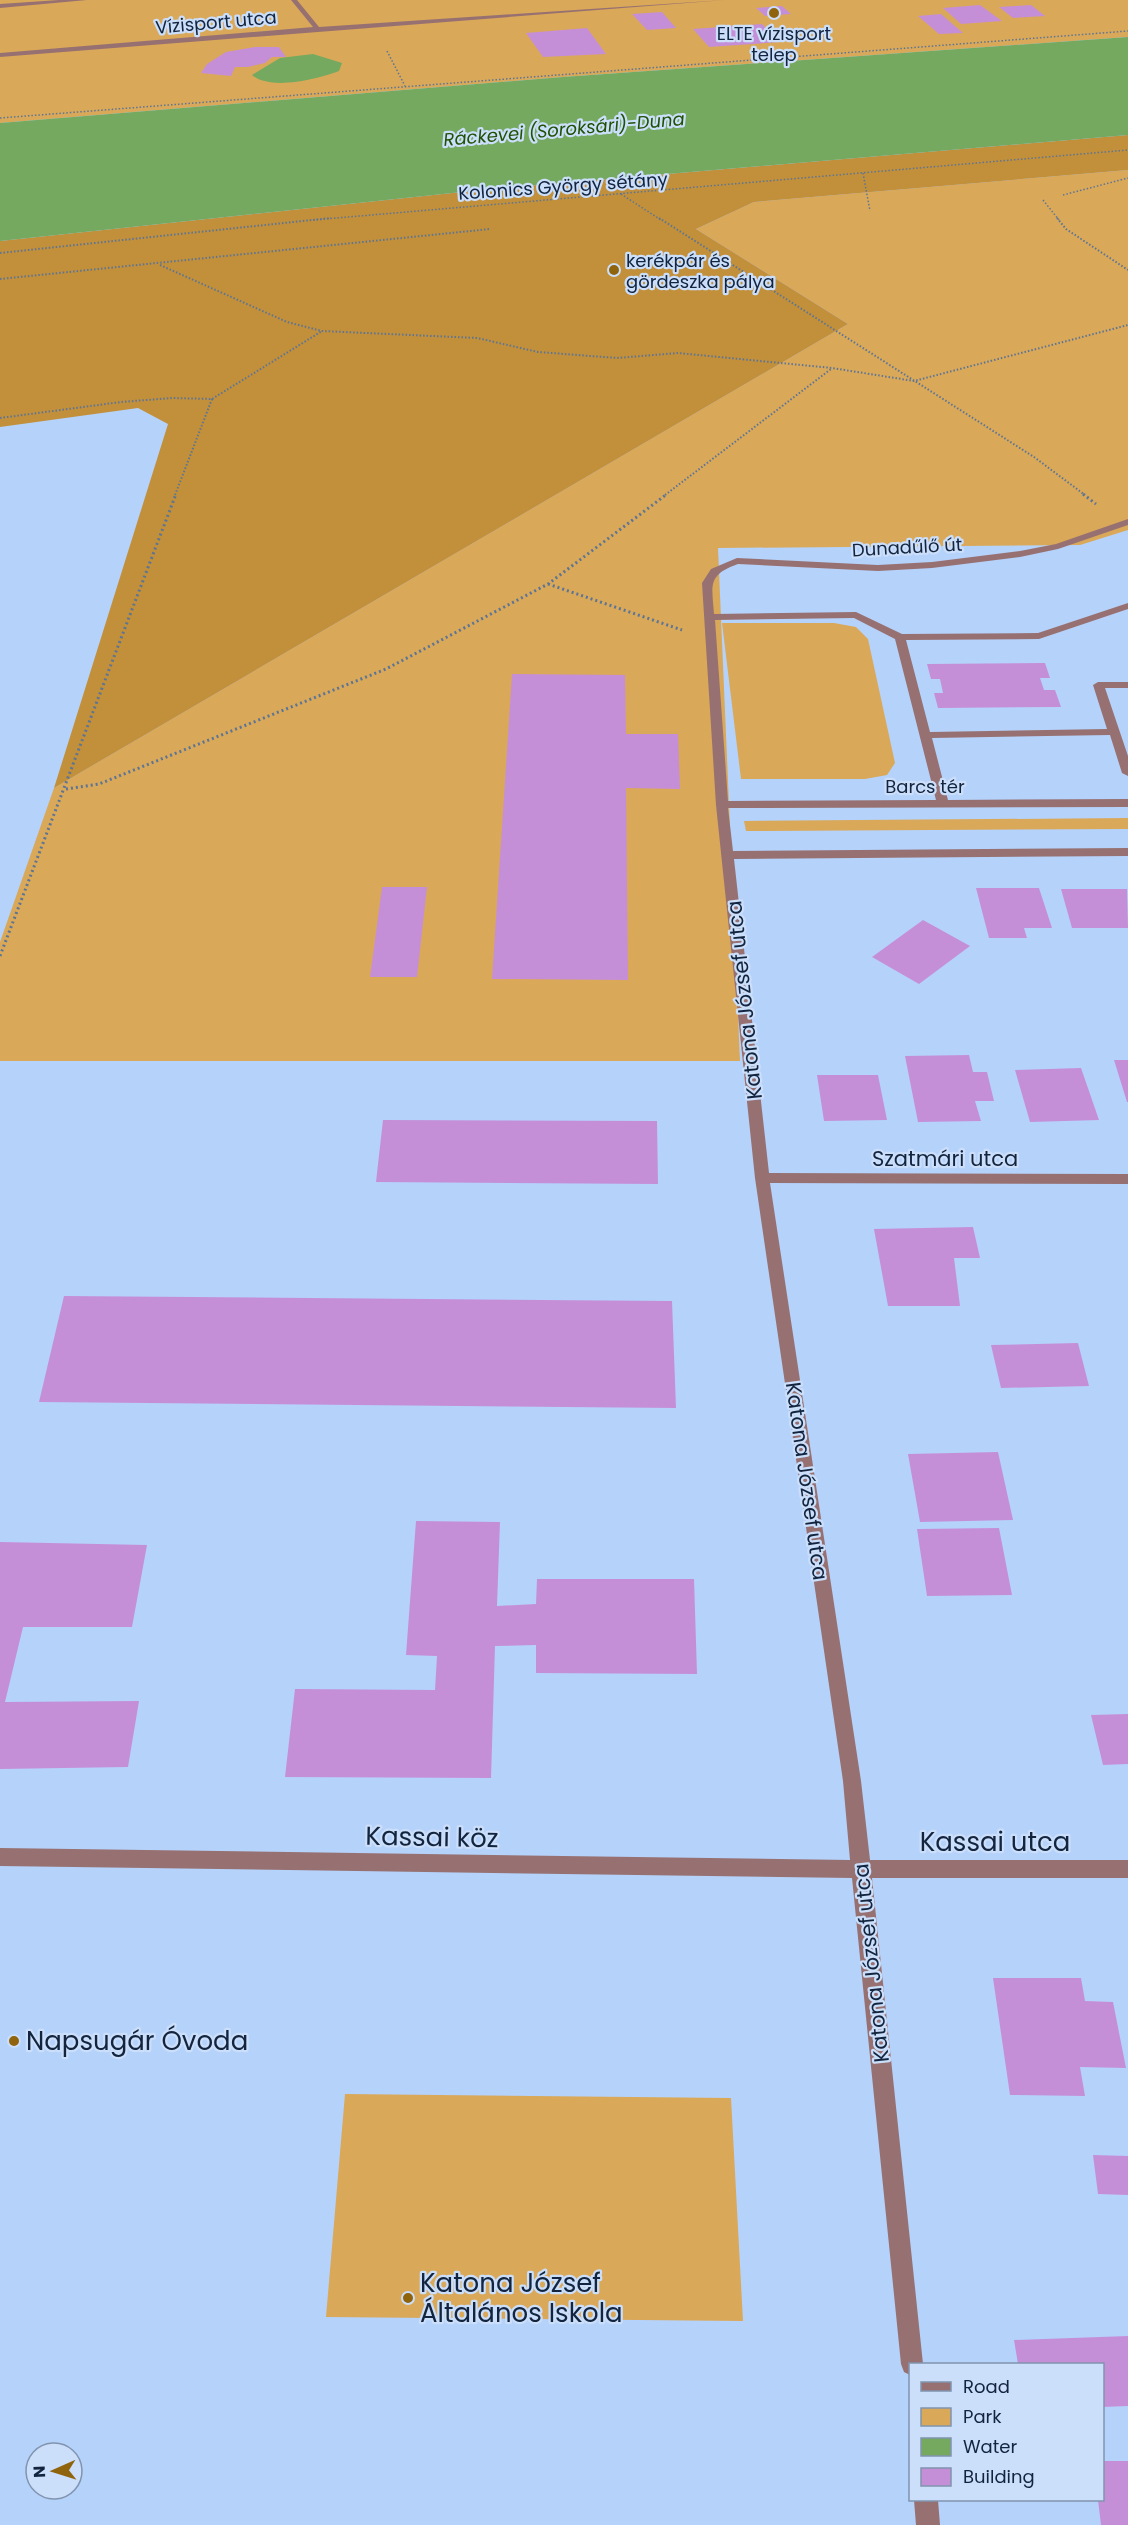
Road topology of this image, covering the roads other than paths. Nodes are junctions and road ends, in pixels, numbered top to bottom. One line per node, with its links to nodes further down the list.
1 (84, 0): 4 (street)
2 (294, 0): 5 (street)
3 (722, 0): 5 (street, Vízisport utca)
4 (0, 6)
5 (317, 29): 6 (street, Vízisport utca)
6 (0, 55)
7 (1126, 523): 8 (street, Dunadűlő út)
8 (707, 598): 10 (street, Katona József utca)
9 (1128, 606): 11 (street)
10 (708, 617): 11 (street); 18 (street, Katona József utca)
11 (900, 637): 14 (street)
12 (1128, 685): 13 (street)
13 (1114, 732): 14 (street); 15 (street)
14 (926, 735): 16 (street)
15 (1128, 773)
16 (943, 803): 17 (street, Barcs tér); 18 (street, Barcs tér)
17 (1128, 803)
18 (722, 805): 20 (street, Katona József utca)
19 (1128, 852): 20 (street)
20 (729, 855): 21 (street, Katona József utca)
21 (762, 1178): 22 (street, Szatmári utca); 24 (street, Katona József utca)
22 (1128, 1179)
23 (0, 1857): 24 (street, Kassai köz)
24 (862, 1868): 25 (street, Kassai utca); 26 (street, Katona József utca)
25 (1128, 1869)
26 (912, 2363)
27 (926, 2501): 28 (street)
28 (928, 2525)

